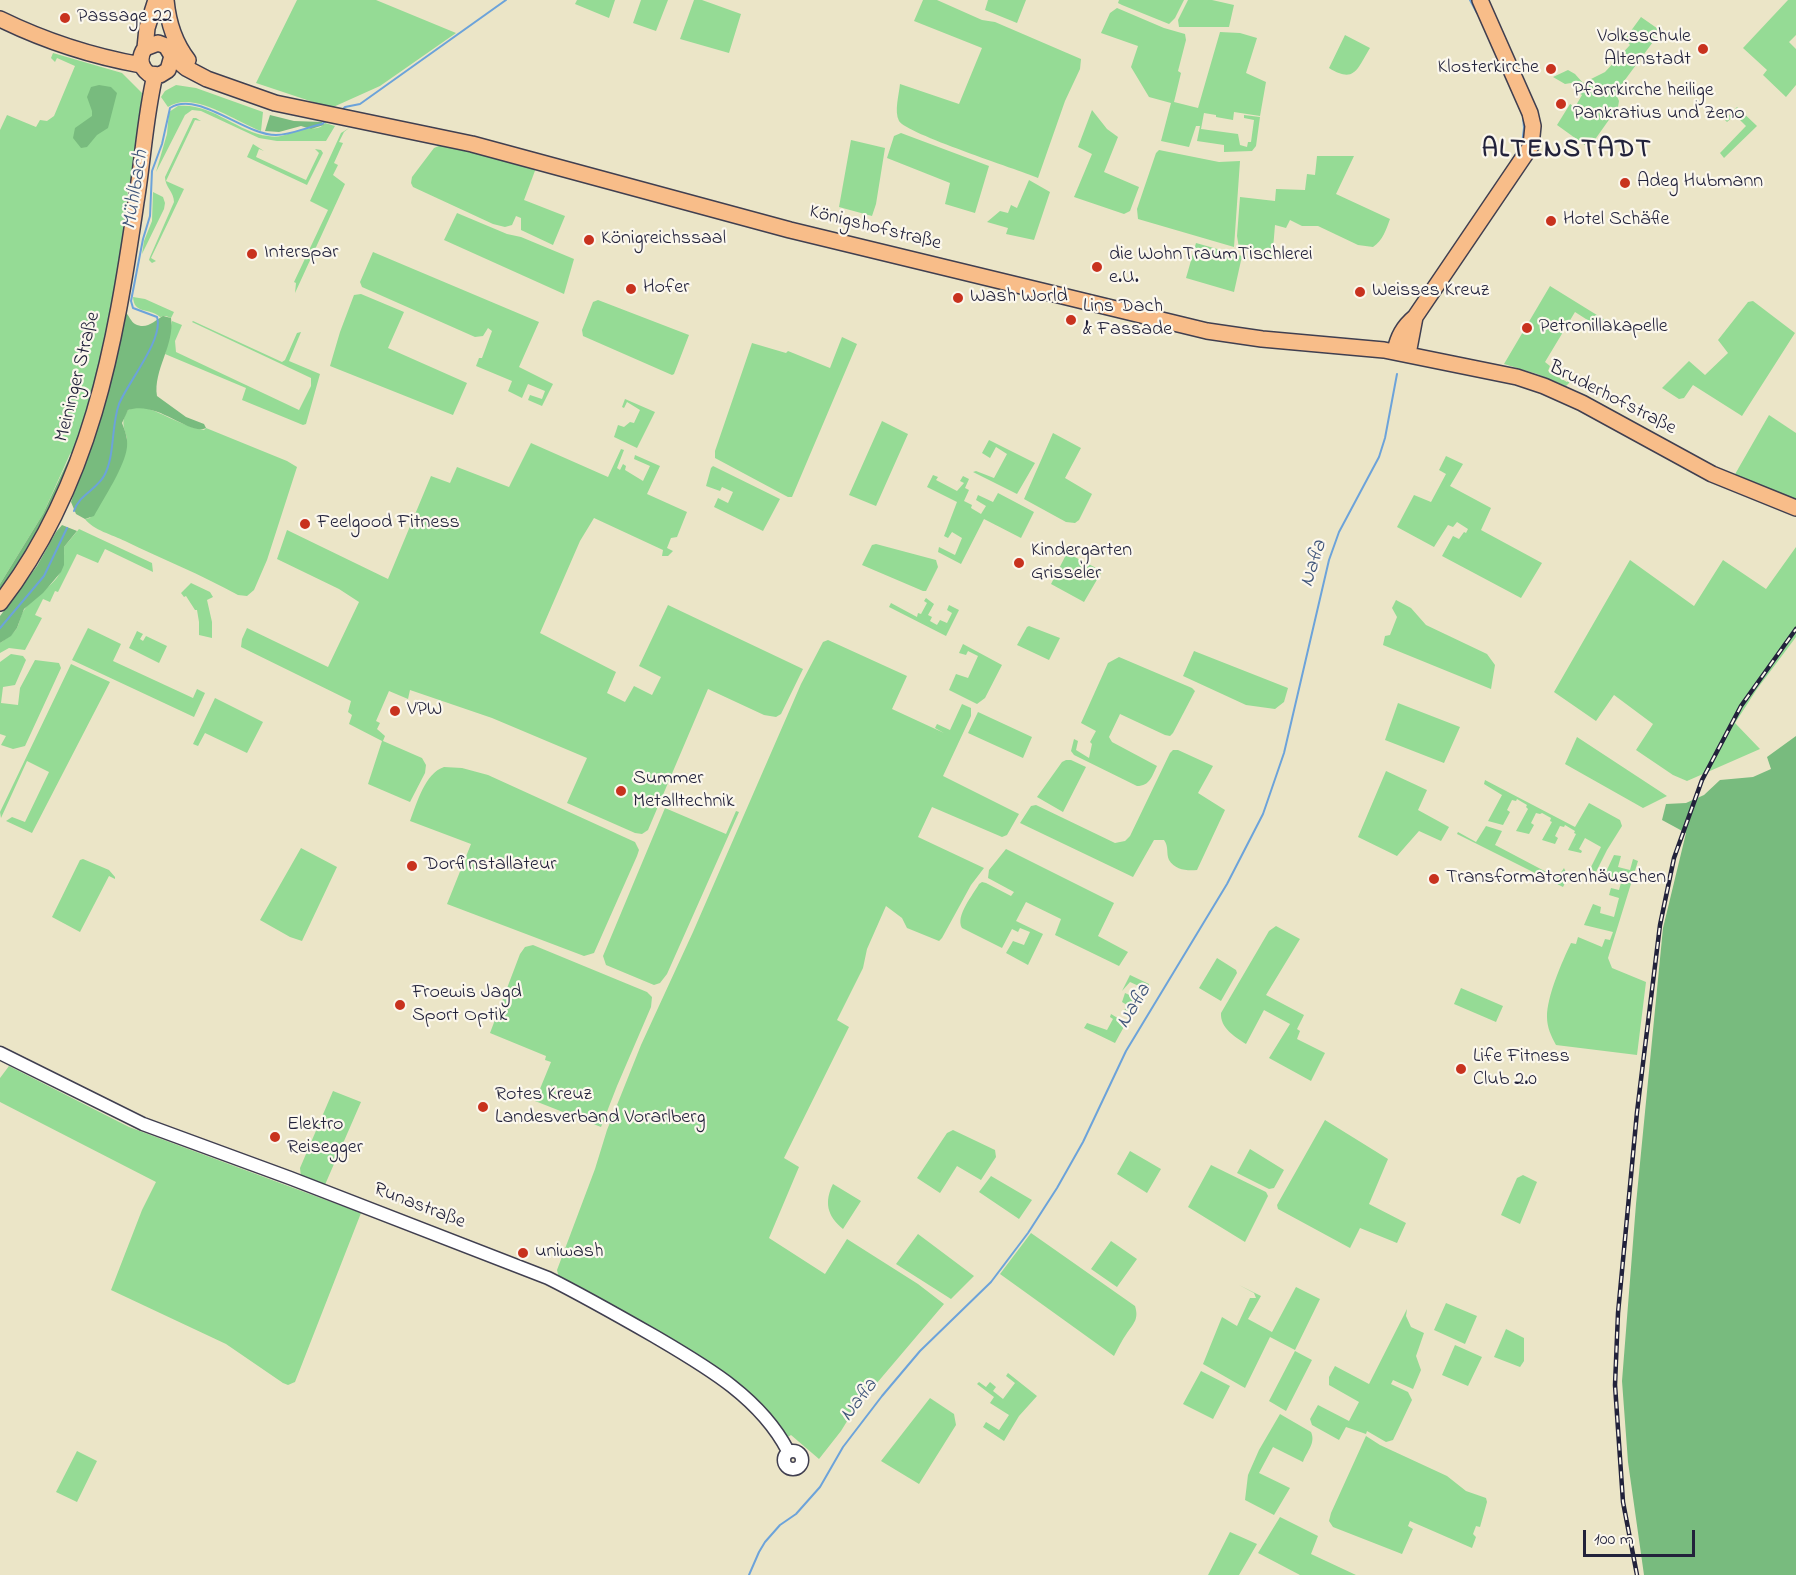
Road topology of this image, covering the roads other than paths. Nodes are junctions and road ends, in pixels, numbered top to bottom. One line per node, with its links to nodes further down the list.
1 (1480, 0): 8 (main road)
2 (159, 1): 5 (main road); 6 (main road); 7 (main road)
3 (0, 19): 4 (main road)
4 (78, 50): 6 (main road); 6 (main road)
5 (169, 51): 6 (main road); 6 (main road); 7 (main road)
6 (150, 65): 7 (main road); 10 (main road, Meininger Straße)
7 (209, 79): 8 (main road, Königshofstraße)
8 (1401, 353): 9 (main road, Bruderhofstraße)
9 (1796, 508)
10 (0, 603)
11 (0, 1053): 12 (street, Runastraße)
12 (788, 1451)

